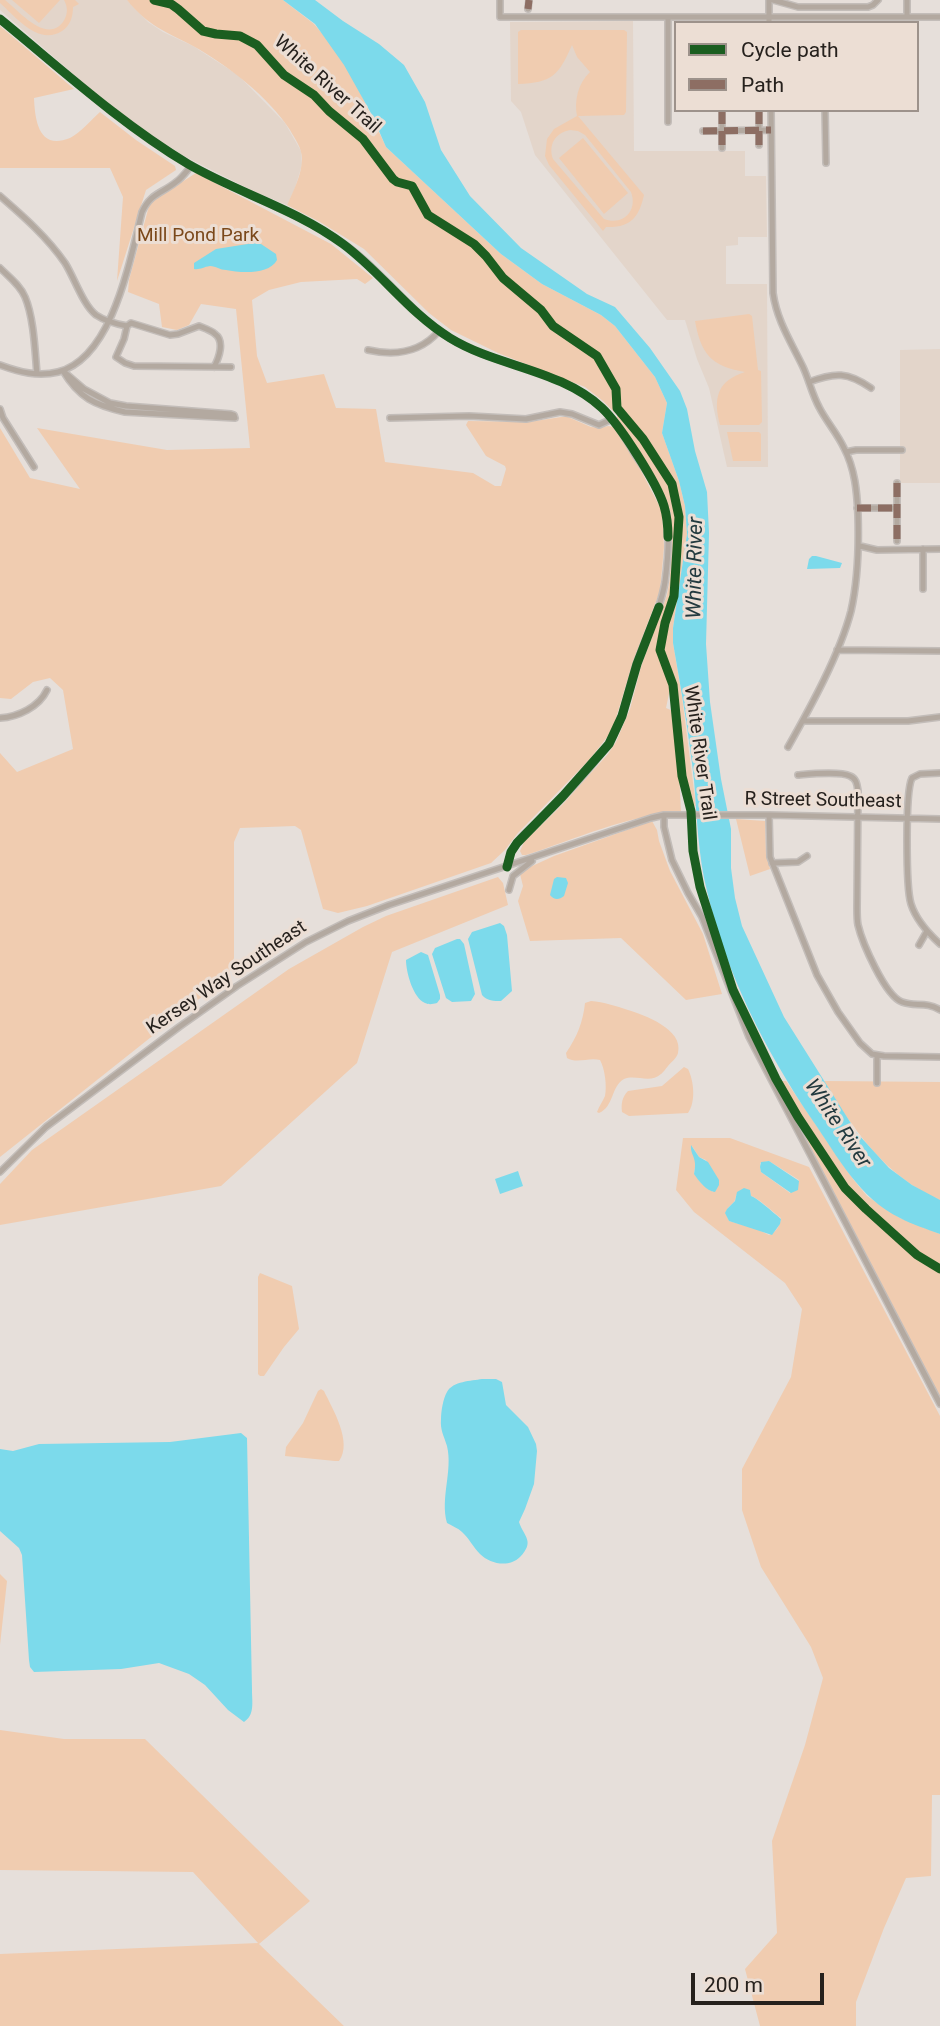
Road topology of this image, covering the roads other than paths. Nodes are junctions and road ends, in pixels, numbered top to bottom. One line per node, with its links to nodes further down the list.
1 (500, 0): 7 (street)
2 (529, 0): 6 (street)
3 (771, 0): 4 (street); 11 (street)
4 (878, 0)
5 (906, 0): 8 (street)
6 (528, 9)
7 (668, 17): 11 (street); 16 (street)
8 (907, 17): 9 (street); 11 (street)
9 (940, 17)
10 (0, 19): 24 (street)
11 (769, 19)
12 (722, 112): 20 (street)
13 (759, 112): 17 (street)
14 (771, 112): 18 (street)
15 (825, 112): 23 (street)
16 (668, 121)
17 (759, 130): 18 (street); 20 (street); 21 (street)
18 (771, 130): 36 (street)
19 (703, 131): 20 (street)
20 (722, 131): 22 (street)
21 (759, 145)
22 (722, 148)
23 (826, 163)
24 (191, 166): 27 (street); 29 (street)
25 (0, 196): 27 (street)
26 (0, 268): 35 (street)
27 (108, 321): 28 (street); 34 (street)
28 (127, 326): 32 (street); 32 (street)
29 (439, 331): 30 (street); 40 (street)
30 (368, 350)
31 (0, 366): 35 (street)
32 (214, 367): 33 (street)
33 (231, 367)
34 (63, 370): 34 (street); 35 (street)
35 (37, 374)
36 (809, 382): 37 (street); 42 (street)
37 (871, 388)
38 (0, 409): 43 (street)
39 (390, 418): 40 (street)
40 (612, 419): 69 (street)
41 (902, 450): 42 (street)
42 (846, 452): 45 (street)
43 (34, 467)
44 (897, 483): 46 (street)
45 (857, 508): 46 (street); 48 (street)
46 (897, 508): 47 (street)
47 (897, 541)
48 (860, 546): 49 (street); 52 (street)
49 (923, 549): 50 (street); 51 (street)
50 (940, 550)
51 (923, 589)
52 (837, 650): 53 (street); 57 (street)
53 (940, 651)
54 (47, 690): 56 (street)
55 (940, 717): 57 (street)
56 (0, 718)
57 (803, 721): 58 (street)
58 (789, 747)
59 (940, 774): 64 (street)
60 (798, 775): 63 (street)
61 (664, 815): 62 (street, R Street Southeast); 66 (street, Kersey Way Southeast); 79 (street)
62 (769, 815): 63 (street, R Street Southeast); 68 (street)
63 (858, 817): 64 (street, R Street Southeast); 74 (street)
64 (908, 818): 65 (street, R Street Southeast); 71 (street)
65 (940, 819)
66 (542, 855): 69 (street, Kersey Way Southeast); 70 (street)
67 (807, 856): 68 (street)
68 (772, 863): 75 (street)
69 (507, 867): 78 (street, Kersey Way Southeast)
70 (509, 890)
71 (928, 931): 72 (street); 73 (street)
72 (940, 944)
73 (919, 945)
74 (940, 1010)
75 (877, 1056): 76 (street); 77 (street)
76 (940, 1057)
77 (877, 1083)
78 (0, 1172)
79 (940, 1404)

